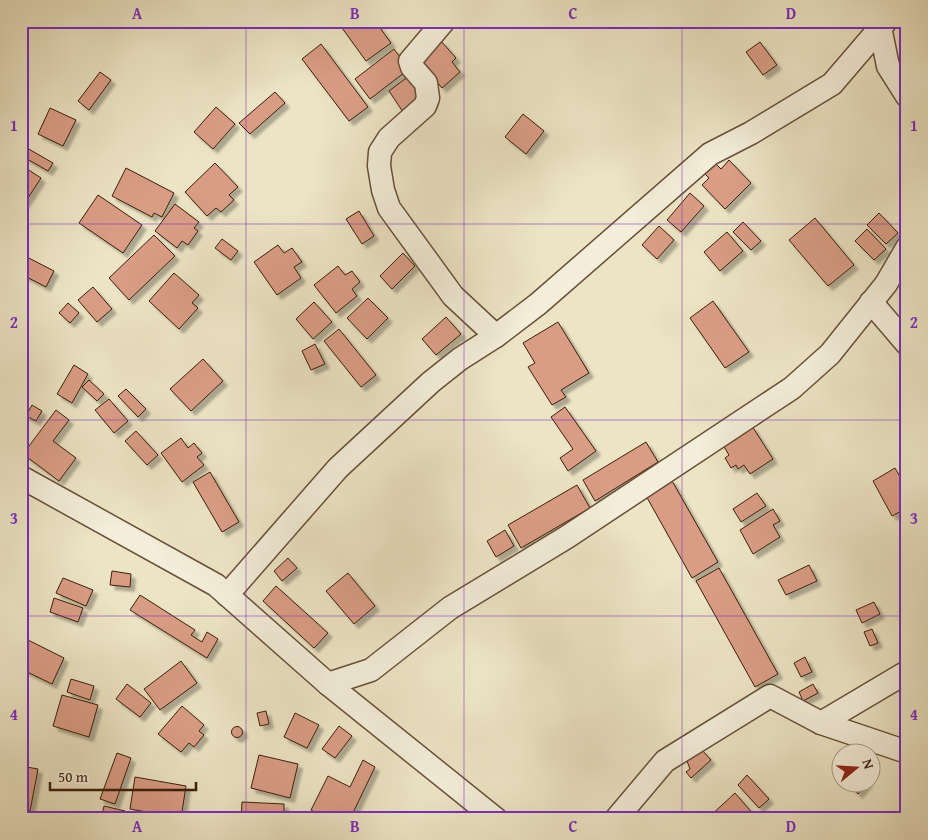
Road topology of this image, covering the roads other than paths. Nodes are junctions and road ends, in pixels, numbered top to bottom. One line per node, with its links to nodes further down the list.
1 (444, 21): 6 (street)
2 (883, 24): 3 (street); 6 (street)
3 (907, 96)
4 (907, 248): 5 (street)
5 (871, 302): 7 (street); 11 (street)
6 (496, 336): 9 (street)
7 (907, 344)
8 (21, 477): 9 (street)
9 (227, 595): 11 (street)
10 (907, 672): 12 (street)
11 (328, 684): 14 (street)
12 (821, 723): 13 (street); 15 (street)
13 (907, 752)
14 (496, 819)
15 (616, 819)

